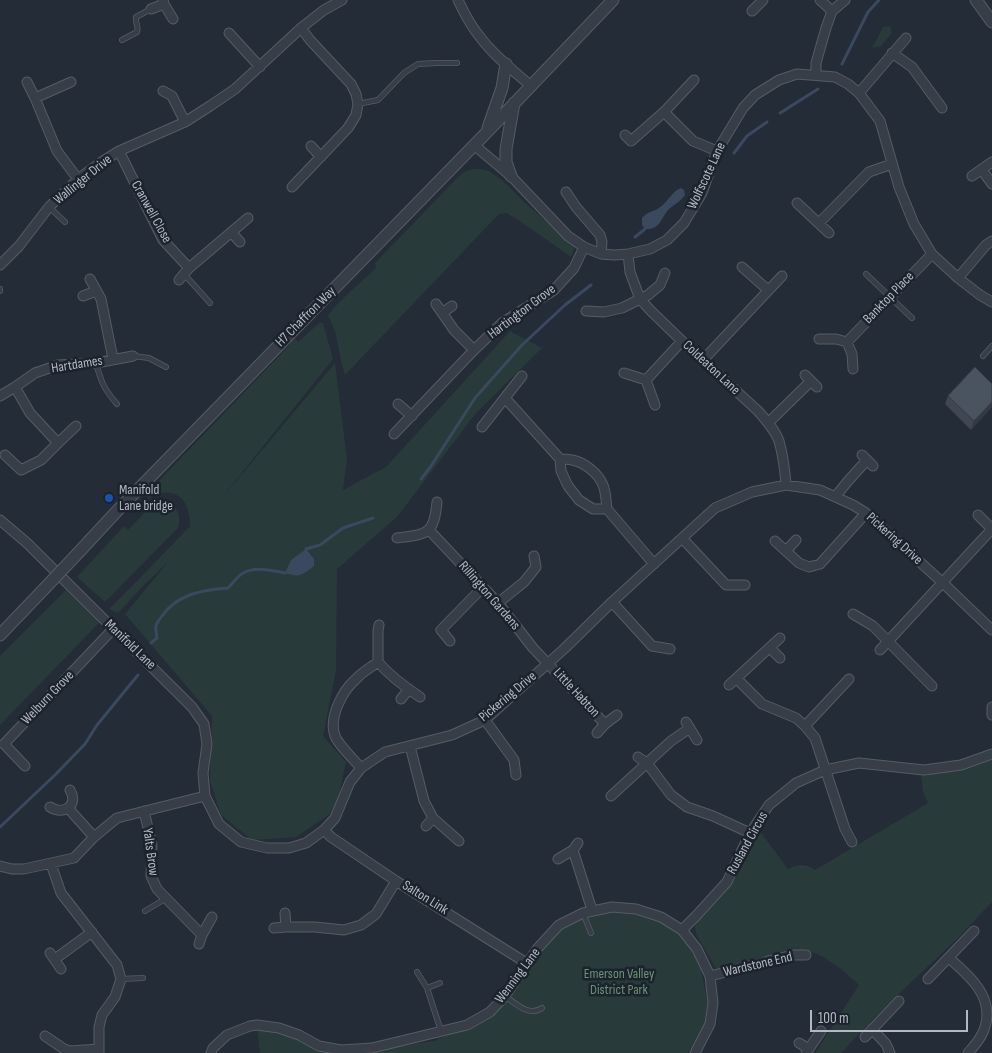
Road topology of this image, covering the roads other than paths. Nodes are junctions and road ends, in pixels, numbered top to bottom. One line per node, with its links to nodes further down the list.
1 (342, 0): 14 (street, Wallinger Drive)
2 (458, 0): 20 (street)
3 (613, 0): 26 (street, H7 Chaffron Way)
4 (763, 0): 10 (street)
5 (820, 0): 11 (street)
6 (845, 0): 11 (street)
7 (976, 0): 13 (street)
8 (163, 2): 9 (street); 12 (street)
9 (151, 9): 17 (lane)
10 (752, 11)
11 (832, 11): 22 (street)
12 (173, 19)
13 (992, 22)
14 (301, 28): 21 (street, Wallinger Drive); 33 (street)
15 (229, 34): 21 (street)
16 (906, 38): 18 (street)
17 (122, 40)
18 (892, 53): 28 (street); 29 (street)
19 (457, 63): 33 (lane)
20 (506, 64): 26 (street); 37 (street)
21 (260, 67): 36 (street, Wallinger Drive)
22 (816, 75): 28 (street, Wolfscote Lane); 42 (street, Wolfscote Lane)
23 (694, 80): 35 (street)
24 (27, 82): 30 (street)
25 (71, 82): 30 (street)
26 (531, 86): 32 (street, H7 Chaffron Way)
27 (164, 90): 36 (street)
28 (859, 93): 45 (street, Wolfscote Lane)
29 (932, 94): 31 (street); 34 (street)
30 (35, 98): 49 (street)
31 (924, 101)
32 (514, 103): 37 (street, H7 Chaffron Way); 47 (street)
33 (358, 104): 43 (street)
34 (942, 108)
35 (664, 112): 38 (street); 42 (street)
36 (185, 122): 41 (street, Wallinger Drive)
37 (487, 132): 39 (street, H7 Chaffron Way)
38 (624, 135)
39 (474, 145): 47 (street, Wolfscote Lane); 142 (street, H7 Chaffron Way, bridge)
40 (311, 146): 43 (street)
41 (119, 152): 49 (street, Wallinger Drive); 69 (street, Cranwell Close)
42 (717, 152): 64 (street, Wolfscote Lane)
43 (321, 157): 51 (street)
44 (992, 162): 46 (street)
45 (892, 164): 57 (street); 65 (street, Wolfscote Lane)
46 (982, 170): 48 (street); 50 (street)
47 (511, 176): 62 (street, Wolfscote Lane)
48 (972, 176)
49 (78, 179): 54 (street, Wallinger Drive)
50 (992, 184)
51 (292, 187)
52 (566, 192): 63 (street)
53 (797, 203): 57 (street)
54 (49, 207): 56 (lane); 66 (street, Wallinger Drive)
55 (248, 218): 58 (street)
56 (65, 222)
57 (819, 223): 59 (street)
58 (231, 232): 61 (street); 69 (street)
59 (829, 233)
60 (992, 241): 72 (street)
61 (240, 242)
62 (584, 247): 63 (street, Wolfscote Lane); 90 (street, Hartington Grove)
63 (601, 254): 64 (street, Wolfscote Lane)
64 (628, 254): 78 (street, Coldeaton Lane)
65 (932, 254): 72 (street, Wolfscote Lane); 77 (street, Banktop Place)
66 (0, 265)
67 (742, 267): 74 (street)
68 (665, 273): 78 (street)
69 (184, 274): 80 (lane)
70 (866, 274): 77 (lane)
71 (782, 276): 74 (street)
72 (958, 278): 79 (street, Wolfscote Lane)
73 (90, 279): 75 (street, Hartdames)
74 (768, 290): 94 (street)
75 (96, 291): 76 (street); 93 (street, Hartdames)
76 (83, 296)
77 (890, 297): 85 (lane); 88 (street, Banktop Place)
78 (640, 299): 83 (street); 87 (street, Coldeaton Lane)
79 (992, 302)
80 (210, 303)
81 (436, 304): 84 (street)
82 (452, 306): 84 (street)
83 (586, 311)
84 (442, 313): 90 (street)
85 (912, 318)
86 (820, 338): 88 (street)
87 (682, 341): 94 (street, Coldeaton Lane); 100 (street)
88 (847, 342): 97 (street)
89 (992, 346): 92 (lane)
90 (474, 350): 108 (street, Hartington Grove)
91 (133, 356): 93 (street, Hartdames); 96 (lane, Hartdames)
92 (983, 356)
93 (113, 359): 95 (street, Hartdames)
94 (703, 360): 109 (street, Coldeaton Lane)
95 (96, 363): 102 (street, Hartdames); 105 (lane)
96 (166, 367)
97 (853, 370)
98 (624, 373): 100 (street)
99 (522, 376): 104 (street)
100 (646, 380): 107 (street)
101 (811, 381): 109 (street)
102 (15, 387): 103 (street, Hartdames); 113 (street)
103 (0, 396)
104 (505, 398): 111 (street); 115 (street)
105 (117, 404)
106 (398, 404): 108 (street)
107 (655, 405)
108 (412, 416): 112 (street, Hartington Grove)
109 (768, 423): 117 (street, Coldeaton Lane)
110 (76, 426): 113 (street)
111 (482, 427)
112 (394, 434)
113 (58, 443): 114 (street)
114 (5, 455)
115 (560, 459): 120 (street); 120 (street)
116 (868, 460): 118 (street)
117 (786, 485): 118 (street, Pickering Drive); 127 (street, Pickering Drive)
118 (835, 496): 121 (street, Pickering Drive)
119 (437, 502): 125 (street)
120 (607, 509): 132 (street)
121 (866, 513): 130 (street); 133 (street, Pickering Drive)
122 (978, 515): 124 (street)
123 (0, 520): 139 (street, Manifold Lane)
124 (992, 529): 133 (street)
125 (430, 530): 126 (street); 135 (street, Rillington Gardens)
126 (397, 538)
127 (682, 538): 132 (street, Pickering Drive); 134 (street)
128 (796, 540): 130 (street)
129 (775, 541): 130 (street)
130 (786, 551)
131 (534, 556): 137 (street)
132 (654, 564): 136 (street, Pickering Drive)
133 (943, 583): 141 (street, Pickering Drive); 145 (street)
134 (745, 585)
135 (483, 586): 137 (street, Rillington Gardens); 144 (street)
136 (612, 602): 147 (street); 151 (street, Pickering Drive)
137 (498, 603): 151 (street, Rillington Gardens)
138 (853, 614): 145 (street)
139 (113, 629): 173 (street, Welburn Grove); 178 (street, Manifold Lane)
140 (375, 629): 150 (street)
141 (992, 630)
142 (0, 635)
143 (780, 638): 146 (street)
144 (450, 641)
145 (888, 642): 148 (street); 156 (street)
146 (770, 648): 149 (street); 152 (street)
147 (670, 649)
148 (880, 650)
149 (780, 658)
150 (378, 662): 157 (street); 174 (street)
151 (548, 663): 164 (street, Pickering Drive); 165 (street, Little Habton)
152 (736, 679): 154 (street); 166 (street)
153 (849, 679): 158 (street)
154 (729, 685)
155 (829, 685): 158 (street)
156 (932, 686)
157 (409, 689): 159 (street); 160 (street)
158 (836, 692): 166 (street)
159 (420, 697)
160 (401, 699)
161 (992, 707): 163 (street)
162 (617, 715): 165 (street, Little Habton)
163 (992, 715)
164 (484, 720): 169 (street, Pickering Drive); 176 (street)
165 (605, 724): 167 (street, Little Habton)
166 (805, 726): 175 (street)
167 (597, 733)
168 (697, 740): 172 (street)
169 (410, 746): 174 (street, Pickering Drive); 183 (street)
170 (992, 754): 175 (street, Rusland Circus)
171 (638, 757): 172 (street)
172 (647, 763): 179 (street); 186 (street)
173 (25, 766)
174 (361, 768): 185 (street, Pickering Drive)
175 (825, 770): 186 (street, Rusland Circus); 189 (street)
176 (516, 775)
177 (70, 790): 181 (street)
178 (205, 796): 182 (street); 185 (street, Pickering Drive)
179 (611, 796)
180 (50, 807): 181 (street)
181 (68, 808): 187 (street)
182 (144, 811): 187 (street); 194 (street, Yalts Brow)
183 (433, 818): 184 (street); 188 (street)
184 (426, 826)
185 (324, 830): 193 (street, Salton Link)
186 (750, 833): 201 (street, Rusland Circus)
187 (94, 837): 191 (street)
188 (459, 841)
189 (852, 842)
190 (558, 859): 196 (street)
191 (51, 864): 192 (street); 202 (street)
192 (0, 866)
193 (396, 880): 199 (street); 207 (street, Salton Link)
194 (165, 898): 195 (lane); 198 (street, Yalts Brow)
195 (146, 911)
196 (588, 911): 201 (street, Wenning Lane); 204 (lane); 207 (street, Wenning Lane)
197 (285, 913): 199 (street)
198 (212, 917)
199 (286, 927): 200 (street)
200 (274, 928)
201 (682, 930): 210 (street)
202 (92, 932): 208 (street); 212 (street)
203 (974, 932): 206 (street)
204 (591, 933)
205 (806, 955): 210 (street, Wardstone End)
206 (949, 958): 213 (street); 220 (street)
207 (528, 964): 216 (street, Wenning Lane)
208 (61, 969)
209 (417, 972): 215 (lane)
210 (710, 976): 219 (street)
211 (143, 978): 212 (lane)
212 (121, 979): 228 (street)
213 (928, 979)
214 (440, 983): 215 (lane)
215 (427, 988): 224 (lane)
216 (505, 996): 221 (lane); 224 (street, Wenning Lane)
217 (900, 1001): 222 (street)
218 (702, 1002): 219 (street)
219 (712, 1003): 231 (street)
220 (989, 1003): 233 (street)
221 (542, 1008)
222 (872, 1029): 226 (street); 232 (street)
223 (821, 1031): 229 (street)
224 (441, 1032): 230 (street, Wenning Lane)
225 (45, 1036): 228 (street)
226 (865, 1037)
227 (799, 1043): 229 (street)
228 (99, 1051)
229 (808, 1051)
230 (211, 1053)
231 (695, 1053)
232 (890, 1053)
233 (968, 1053)

